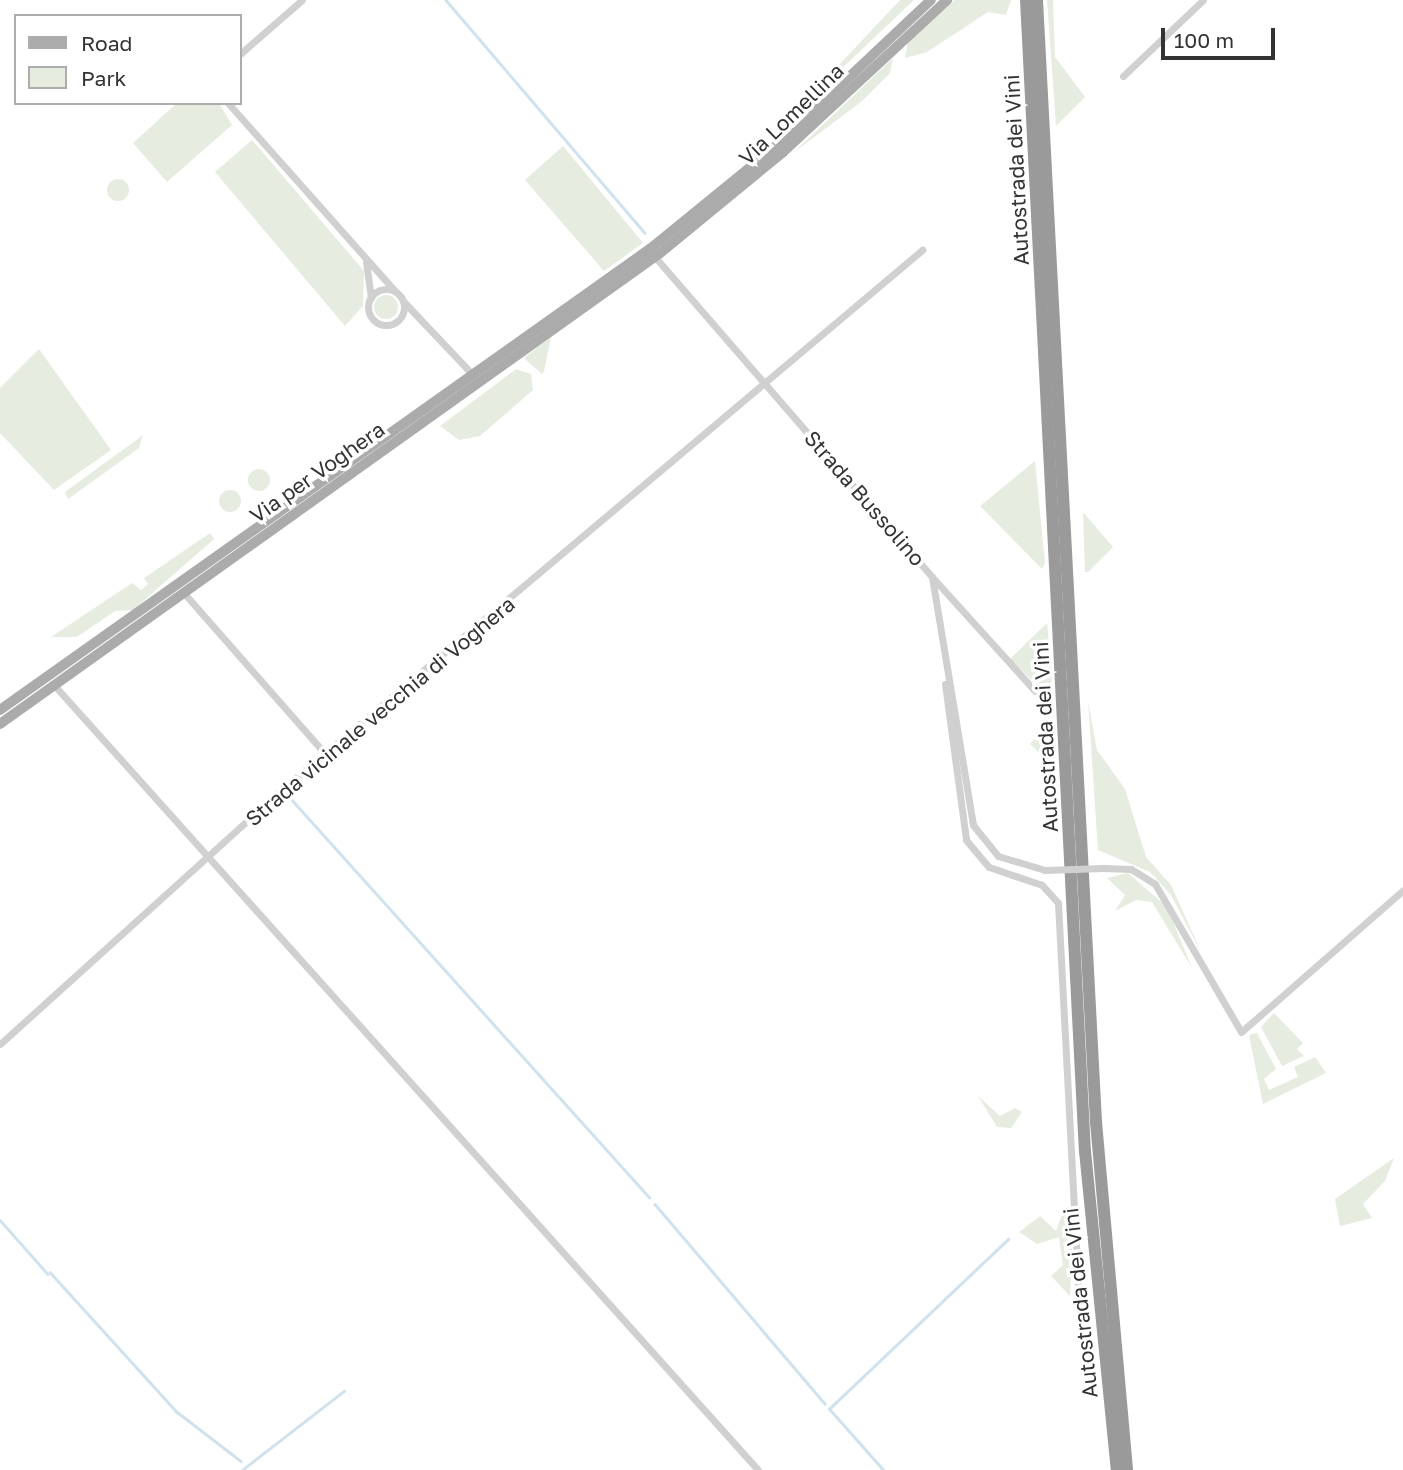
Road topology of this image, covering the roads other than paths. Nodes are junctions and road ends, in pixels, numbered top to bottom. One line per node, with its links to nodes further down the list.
1 (302, 0): 7 (street)
2 (931, 0): 11 (main road, Via Lomellina)
3 (947, 0): 11 (main road, Via Lomellina)
4 (1025, 0): 31 (highway, Autostrada dei Vini)
5 (1037, 0): 32 (highway, Autostrada dei Vini)
6 (1203, 0): 8 (street)
7 (242, 52)
8 (1123, 76)
9 (231, 105): 12 (street)
10 (922, 250): 17 (street, Strada vicinale vecchia di Voghera)
11 (655, 253): 16 (main road, Via per Voghera); 17 (street, Strada Bussolino); 19 (main road, Via per Voghera)
12 (364, 258): 13 (street); 14 (street)
13 (395, 291): 14 (street); 15 (street)
14 (371, 298): 15 (street)
15 (403, 300): 16 (street)
16 (472, 374): 23 (main road, Via per Voghera)
17 (764, 382): 18 (street, Strada Bussolino); 25 (street, Strada vicinale vecchia di Voghera)
18 (932, 577): 20 (street, Strada Bussolino); 22 (street)
19 (183, 592): 21 (main road, Via per Voghera); 25 (street)
20 (945, 666): 27 (street, Strada Bussolino, bridge); 29 (street)
21 (54, 685): 24 (main road, Via per Voghera); 26 (street)
22 (1035, 691)
23 (0, 710)
24 (0, 724)
25 (326, 755): 26 (street, Strada vicinale vecchia di Voghera)
26 (208, 858): 28 (street, Strada vicinale vecchia di Voghera); 30 (street)
27 (1403, 890)
28 (1, 1042)
29 (1080, 1328)
30 (758, 1470)
31 (1117, 1470)
32 (1127, 1470)

